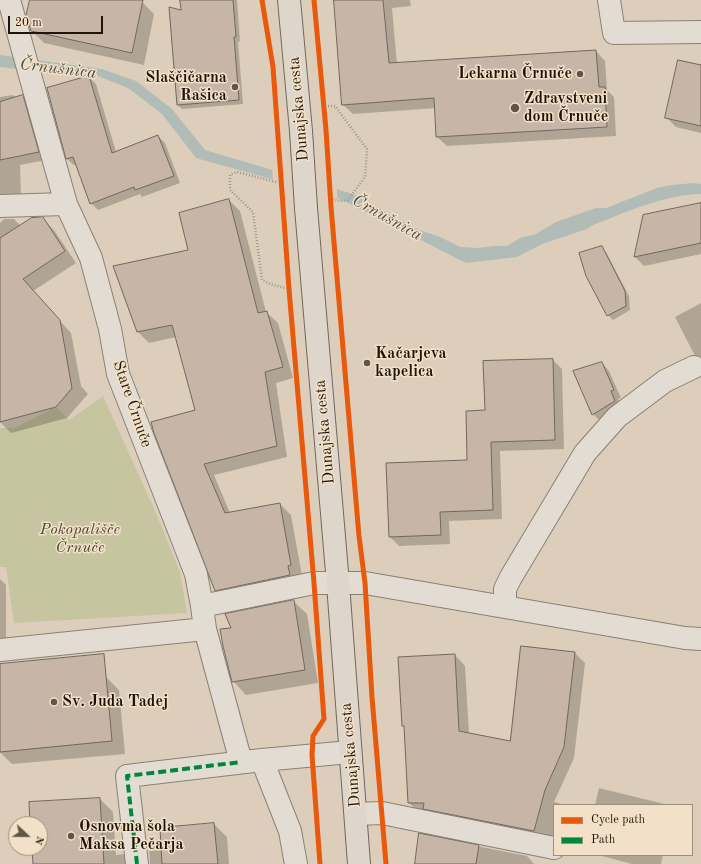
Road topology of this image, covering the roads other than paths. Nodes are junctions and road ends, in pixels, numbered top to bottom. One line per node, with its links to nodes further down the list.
1 (289, 0): 8 (main road, Dunajska cesta, bridge)
2 (609, 0): 4 (street)
3 (12, 10): 5 (street, Stare Črnuče)
4 (701, 32)
5 (66, 204): 6 (street); 9 (street, Stare Črnuče)
6 (0, 206)
7 (694, 367): 10 (street)
8 (338, 584): 9 (street); 10 (street); 14 (main road, Dunajska cesta)
9 (202, 606): 11 (street, Stare Črnuče)
10 (505, 606): 12 (street)
11 (204, 629): 13 (street); 16 (street, Stare Črnuče)
12 (693, 639)
13 (0, 650)
14 (350, 752): 15 (street); 17 (main road, Dunajska cesta)
15 (262, 760): 16 (street); 20 (street)
16 (241, 762): 19 (street)
17 (356, 814): 18 (street); 21 (main road, Dunajska cesta)
18 (553, 848)
19 (136, 864)
20 (296, 864)
21 (359, 864)

